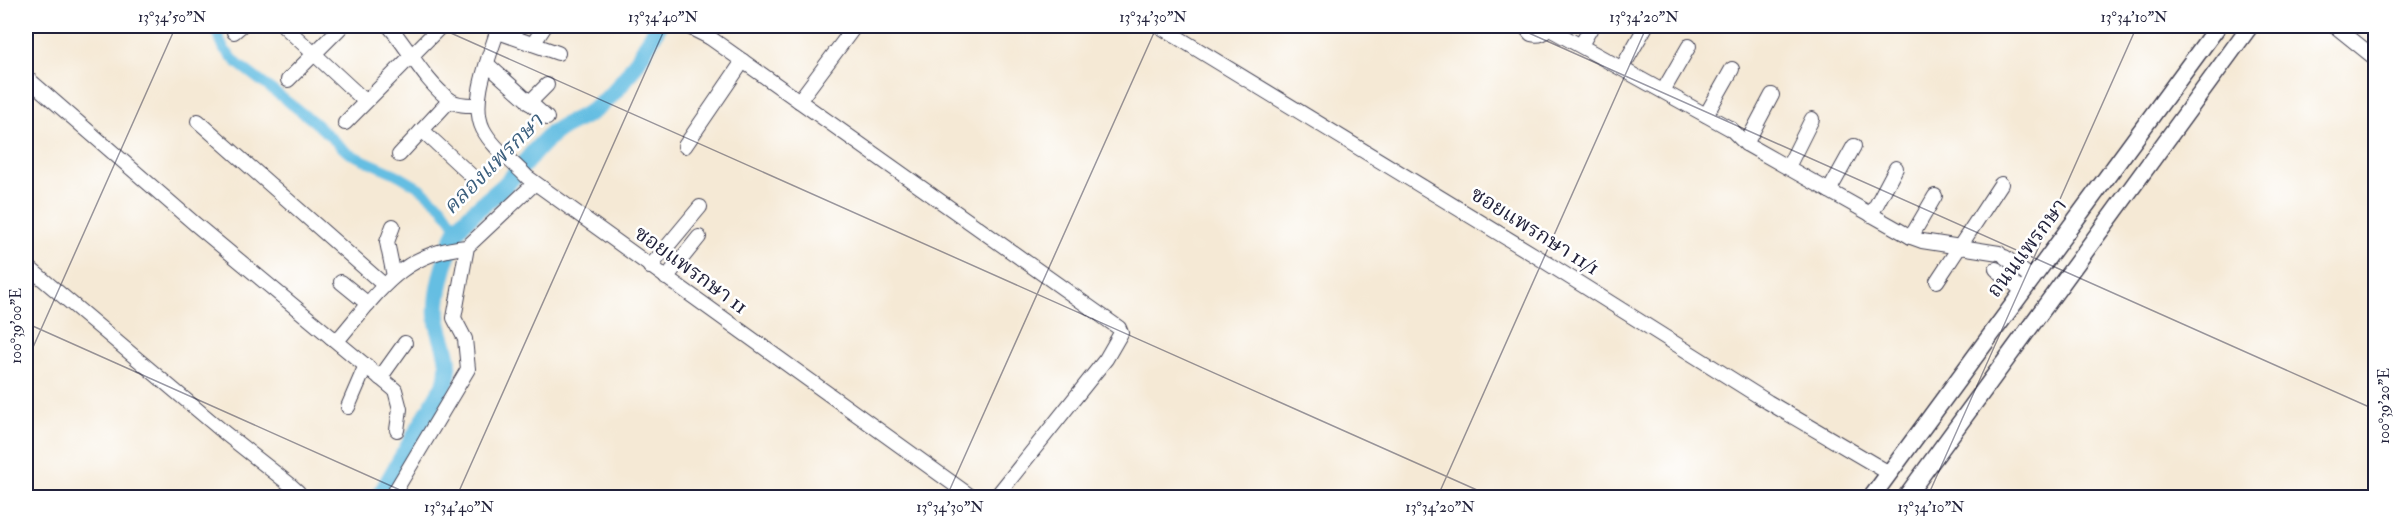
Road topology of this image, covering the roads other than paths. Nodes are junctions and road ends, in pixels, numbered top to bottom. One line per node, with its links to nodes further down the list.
1 (284, 26): 22 (street)
2 (342, 26): 22 (street)
3 (389, 26): 23 (street)
4 (441, 26): 23 (street)
5 (545, 26): 18 (street)
6 (687, 26): 17 (street)
7 (855, 26): 36 (street)
8 (1159, 26): 80 (street, ซอยแพรกษา 11/1)
9 (1524, 26): 15 (street)
10 (1592, 26): 19 (street)
11 (1646, 26): 27 (street)
12 (2218, 26): 39 (main road, ถนนแพรกษา)
13 (2250, 26): 45 (main road)
14 (2336, 26): 24 (street)
15 (1548, 27): 19 (street)
16 (498, 29): 18 (street); 26 (street, ซอยแพรกษา 11)
17 (707, 32): 25 (street)
18 (533, 44): 21 (street)
19 (1581, 45): 27 (street)
20 (1689, 46): 32 (street)
21 (558, 52)
22 (314, 53): 30 (street); 35 (street)
23 (412, 54): 34 (street); 35 (street)
24 (2376, 59)
25 (743, 61): 36 (street); 49 (street)
26 (487, 64): 37 (street); 38 (street, ซอยแพรกษา 11)
27 (1622, 68): 32 (street)
28 (1732, 69): 40 (street)
29 (26, 77): 73 (street)
30 (288, 80)
31 (547, 85): 37 (street)
32 (1663, 91): 40 (street)
33 (1772, 95): 47 (street)
34 (450, 100): 38 (street); 46 (street)
35 (365, 101): 44 (street)
36 (799, 101): 85 (street)
37 (529, 103): 41 (street)
38 (478, 105): 54 (street, ซอยแพรกษา 11)
39 (2156, 110): 45 (main road); 71 (main road, ถนนแพรกษา)
40 (1706, 115): 47 (street)
41 (547, 118)
42 (1812, 119): 51 (street)
43 (198, 122): 68 (street)
44 (345, 123)
45 (2178, 125): 87 (main road)
46 (422, 130): 50 (street); 53 (street)
47 (1746, 144): 51 (street)
48 (1854, 146): 56 (street)
49 (685, 147)
50 (399, 155)
51 (1788, 167): 56 (street)
52 (1896, 168): 59 (street)
53 (475, 179)
54 (531, 180): 63 (street); 66 (street, ซอยแพรกษา 11)
55 (2001, 184): 64 (street)
56 (1829, 191): 59 (street)
57 (1935, 196): 62 (street)
58 (700, 207): 66 (street)
59 (1871, 215): 62 (street)
60 (393, 226): 68 (street)
61 (699, 237): 67 (street)
62 (1911, 237): 64 (street)
63 (462, 247): 68 (street); 83 (street)
64 (1961, 247): 69 (street); 71 (street)
65 (26, 265): 79 (street)
66 (650, 267): 67 (street, ซอยแพรกษา 11)
67 (666, 278): 84 (street, ซอยแพรกษา 11)
68 (389, 280): 72 (street)
69 (1937, 281)
70 (341, 282): 72 (street)
71 (2028, 285): 80 (main road, ถนนแพรกษา)
72 (368, 304): 73 (street)
73 (331, 337): 75 (street)
74 (405, 344): 76 (street)
75 (366, 365): 76 (street); 77 (street)
76 (380, 378): 78 (street)
77 (348, 407)
78 (397, 430)
79 (276, 473): 81 (street); 82 (street)
80 (1889, 473): 86 (main road, ถนนแพรกษา)
81 (300, 498)
82 (313, 498)
83 (391, 498)
84 (973, 498)
85 (995, 498)
86 (1871, 498)
87 (1905, 498)

